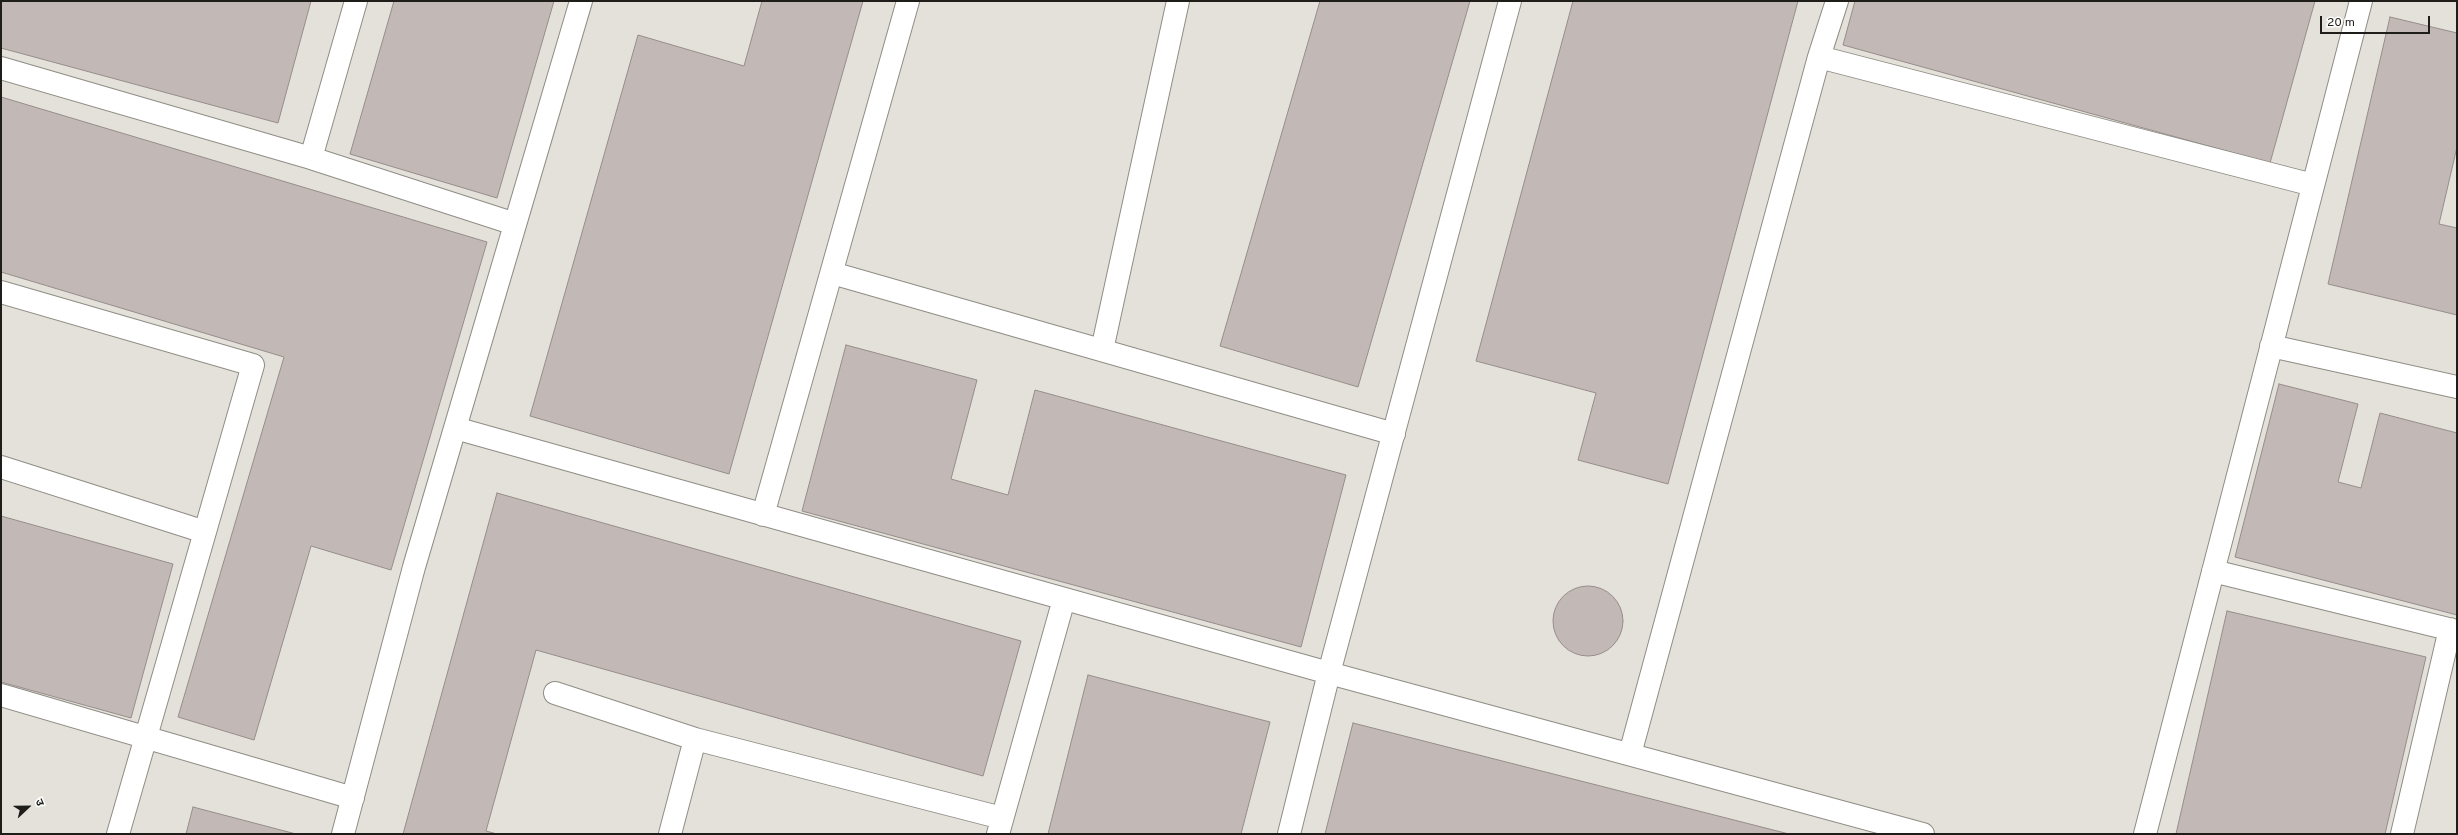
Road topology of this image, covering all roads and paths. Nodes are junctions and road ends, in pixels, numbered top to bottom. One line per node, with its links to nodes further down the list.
1 (356, 1): 10 (street)
2 (581, 1): 12 (street)
3 (908, 1): 13 (street)
4 (1178, 1): 16 (street)
5 (1510, 1): 19 (street)
6 (1837, 1): 8 (street)
7 (2361, 1): 11 (street)
8 (1819, 57): 11 (street); 31 (street)
9 (1, 68): 10 (street)
10 (311, 158): 12 (street)
11 (2313, 185): 15 (street)
12 (515, 224): 18 (street)
13 (832, 273): 16 (street); 21 (street)
14 (1, 292): 22 (street)
15 (2271, 346): 17 (street); 23 (street)
16 (1102, 350): 19 (street)
17 (2457, 387)
18 (455, 428): 21 (street); 32 (street)
19 (1394, 434): 26 (street)
20 (1, 467): 22 (street)
21 (763, 515): 24 (street)
22 (205, 532): 29 (street)
23 (2213, 571): 25 (street); 40 (street)
24 (1064, 599): 26 (street); 33 (street)
25 (2453, 630): 41 (street)
26 (1329, 673): 31 (street); 38 (street)
27 (554, 693): 30 (street)
28 (1, 695): 29 (street)
29 (146, 737): 32 (street); 35 (street)
30 (695, 739): 33 (street); 37 (street)
31 (1630, 754): 34 (street)
32 (353, 798): 36 (street)
33 (1000, 826)
34 (1888, 829): 39 (street)
35 (118, 834)
36 (343, 834)
37 (670, 834)
38 (1289, 834)
39 (1923, 834)
40 (2145, 834)
41 (2402, 834)

